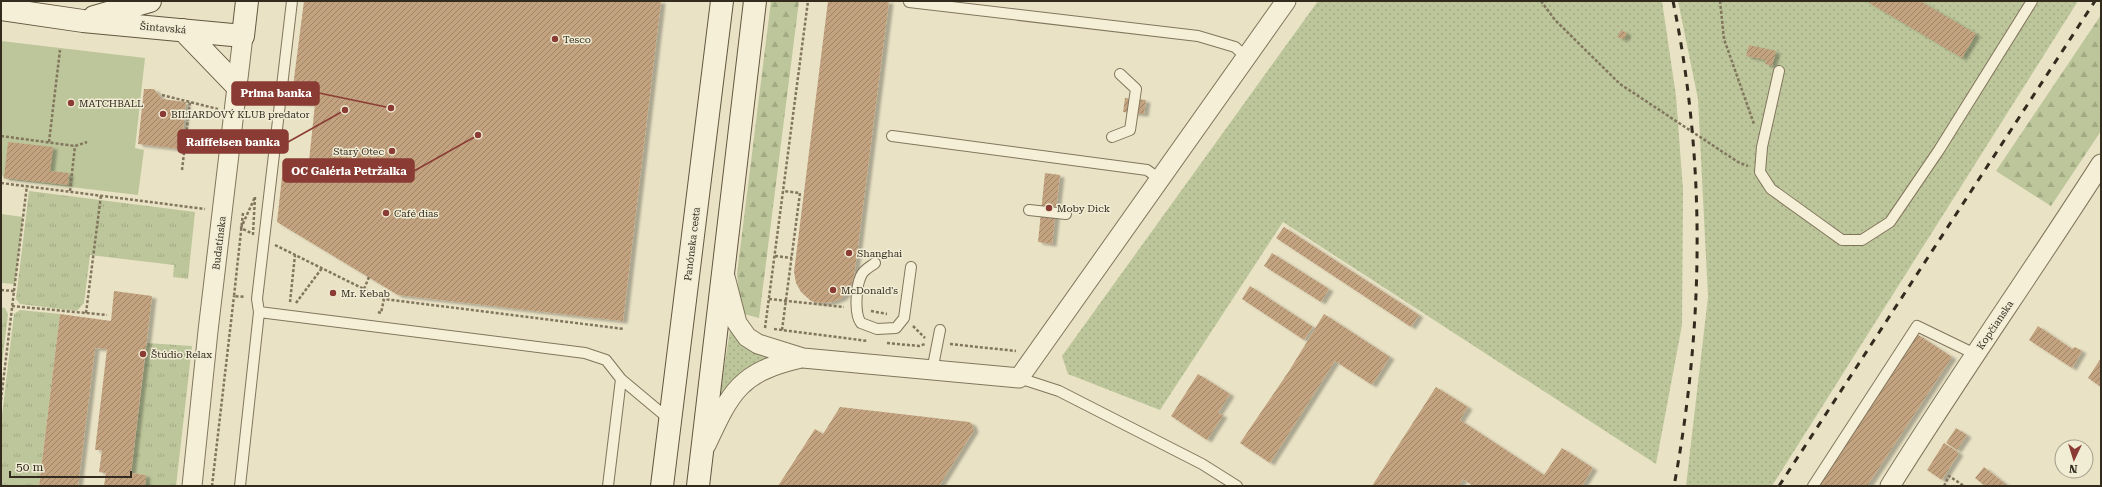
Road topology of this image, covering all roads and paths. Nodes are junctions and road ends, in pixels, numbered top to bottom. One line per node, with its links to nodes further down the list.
1 (150, 1): 13 (main road, Šintavská)
2 (247, 1): 15 (main road, Budatínska)
3 (292, 1): 68 (lane)
4 (722, 1): 85 (main road, Panónska cesta)
5 (754, 1): 52 (main road)
6 (808, 1): 38 (path)
7 (1286, 1): 17 (street)
8 (1540, 1): 33 (path)
9 (1720, 1): 30 (path)
10 (2032, 1): 33 (lane)
11 (909, 2): 17 (lane)
12 (1, 9): 13 (main road, Šintavská)
13 (84, 20): 14 (main road, Šintavská)
14 (183, 30): 15 (main road, Šintavská); 20 (main road)
15 (243, 36): 20 (street, Budatínska)
16 (60, 50): 27 (path)
17 (1246, 57): 34 (street)
18 (1779, 71): 30 (lane)
19 (1120, 74): 26 (lane)
20 (237, 86): 87 (street, Budatínska)
21 (162, 95): 22 (path)
22 (190, 101): 23 (path); 32 (path)
23 (210, 107)
24 (1, 136): 27 (path)
25 (892, 136): 34 (lane)
26 (1112, 137)
27 (49, 142): 29 (path)
28 (87, 142): 29 (path)
29 (75, 146): 37 (path)
30 (1762, 147): 33 (lane)
31 (2101, 164): 79 (street, Kopčianska)
32 (182, 170)
33 (1760, 172)
34 (1161, 180): 82 (street)
35 (1, 183): 36 (path)
36 (27, 185): 37 (path); 56 (path)
37 (70, 191): 39 (path)
38 (783, 191): 47 (path); 48 (path)
39 (101, 195): 40 (path); 70 (path)
40 (209, 210)
41 (1029, 210): 43 (lane)
42 (243, 213): 44 (path)
43 (1066, 214)
44 (241, 228): 44 (path); 57 (path)
45 (270, 242): 46 (path)
46 (295, 255): 51 (path); 63 (path)
47 (775, 256): 48 (path); 60 (path)
48 (792, 258): 62 (path)
49 (876, 263): 67 (lane)
50 (911, 267): 67 (lane)
51 (322, 268): 54 (path); 64 (path)
52 (723, 270): 80 (street); 86 (main road)
53 (369, 277): 54 (path)
54 (364, 289): 59 (path)
55 (1, 290): 56 (path)
56 (14, 291): 66 (path)
57 (234, 296): 58 (path); 88 (path)
58 (241, 296)
59 (384, 299): 69 (path); 72 (path)
60 (769, 299): 62 (path); 73 (path)
61 (282, 301): 63 (path)
62 (786, 301): 67 (path); 73 (path)
63 (290, 302): 64 (path)
64 (296, 303): 65 (path)
65 (303, 304)
66 (12, 306): 70 (path); 84 (path)
67 (856, 309)
68 (259, 312): 83 (lane); 89 (lane)
69 (374, 312)
70 (86, 313): 71 (path)
71 (107, 315)
72 (624, 328)
73 (782, 330): 75 (path)
74 (940, 330): 77 (lane)
75 (873, 341)
76 (881, 342): 77 (path)
77 (937, 343): 78 (path); 81 (lane)
78 (1020, 346)
79 (1975, 354): 94 (lane); 95 (street, Kopčianska)
80 (803, 358): 81 (street); 86 (street)
81 (932, 371): 82 (street)
82 (1019, 378): 93 (lane)
83 (621, 379): 85 (lane); 90 (lane)
84 (1, 400)
85 (670, 420): 91 (main road, Panónska cesta)
86 (703, 452): 92 (main road)
87 (192, 486)
88 (212, 486)
89 (240, 486)
90 (608, 486)
91 (662, 486)
92 (698, 486)
93 (1237, 486)
94 (1813, 486)
95 (1890, 486)
96 (1944, 486): 97 (path)
97 (1964, 486)

